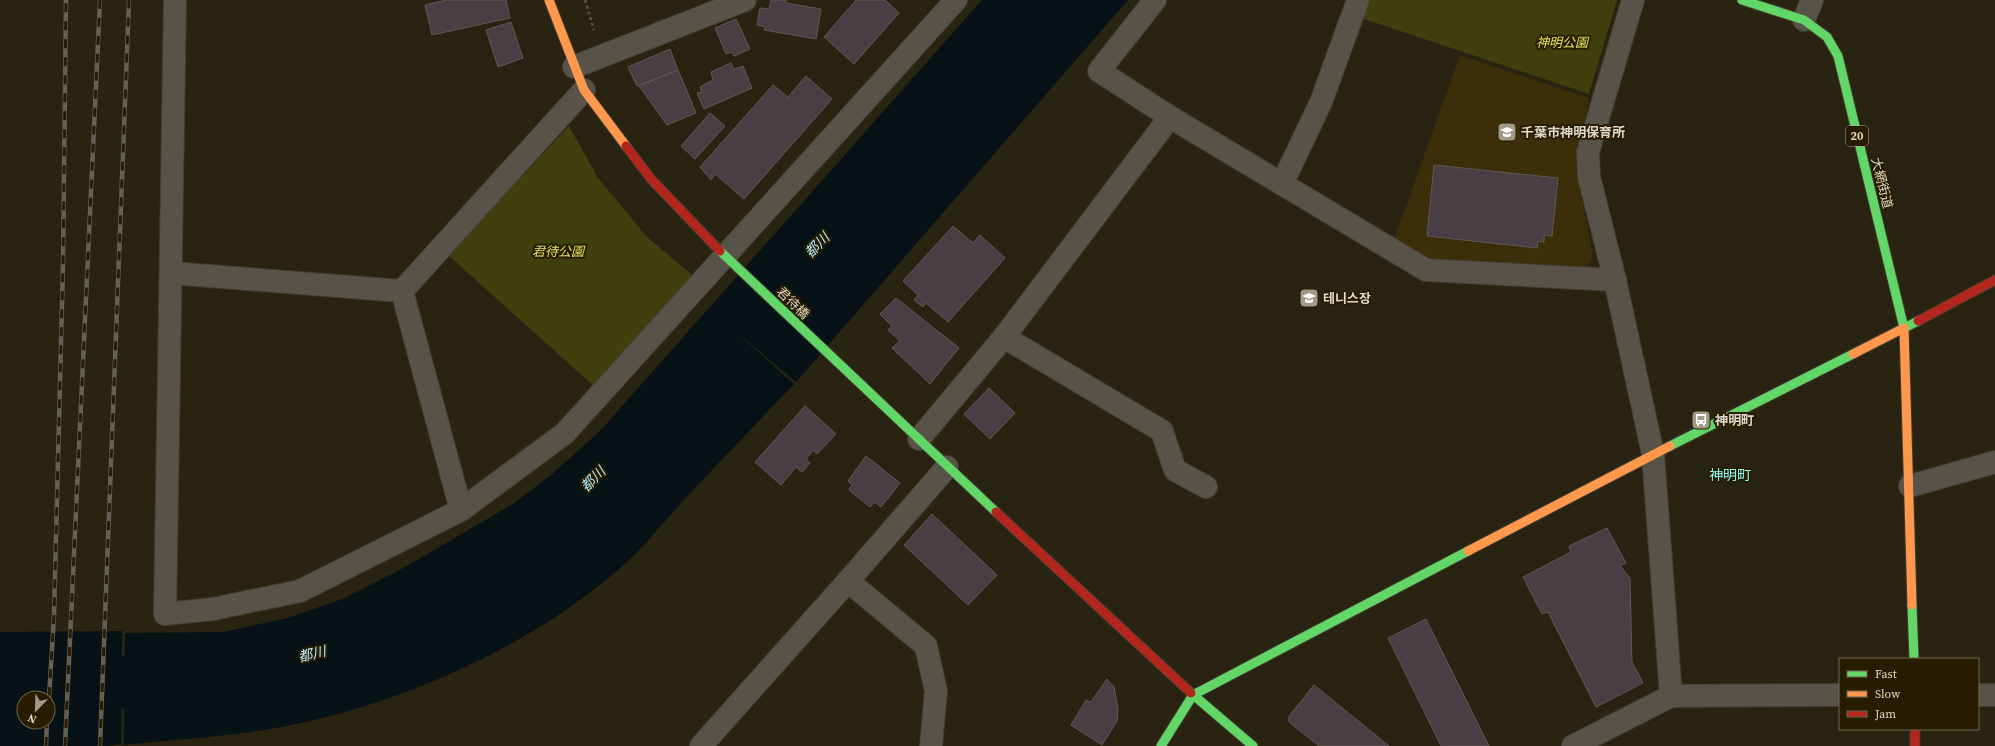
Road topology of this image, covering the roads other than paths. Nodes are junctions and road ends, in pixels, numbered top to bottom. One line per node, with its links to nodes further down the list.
1 (175, 0): 15 (street)
2 (549, 0): 10 (street, 君待橋)
3 (745, 0): 10 (street)
4 (956, 0): 14 (street)
5 (1155, 0): 12 (street)
6 (1358, 0): 13 (street)
7 (1633, 0): 16 (street)
8 (1742, 0): 9 (street, 大網街道 / 20)
9 (1808, 10): 19 (street, 大網街道 / 20)
10 (574, 68): 11 (street, 君待橋)
11 (584, 90): 14 (street, 君待橋); 18 (street)
12 (1170, 117): 13 (street); 20 (street)
13 (1282, 184): 16 (street)
14 (726, 257): 21 (street, 君待橋); 27 (street)
15 (171, 273): 18 (street); 27 (street)
16 (1615, 280): 22 (street)
17 (1995, 280): 19 (street)
18 (402, 291): 27 (street)
19 (1904, 328): 22 (street); 26 (street, 大網街道)
20 (1004, 337): 21 (street); 25 (street)
21 (919, 440): 24 (street, 君待橋)
22 (1653, 454): 30 (street); 34 (street)
23 (1995, 462): 26 (street)
24 (947, 467): 28 (street); 30 (street, 君待橋)
25 (1206, 486)
26 (1910, 486): 29 (street, 大網街道)
27 (461, 510)
28 (848, 581): 36 (street); 37 (street)
29 (1914, 658)
30 (1193, 695): 38 (street); 39 (street, 君待橋)
31 (1839, 695): 34 (street)
32 (1979, 695): 33 (street)
33 (1995, 695)
34 (1671, 696): 40 (street)
35 (1915, 730): 41 (street)
36 (701, 746)
37 (931, 746)
38 (1161, 746)
39 (1253, 746)
40 (1572, 746)
41 (1915, 746)

